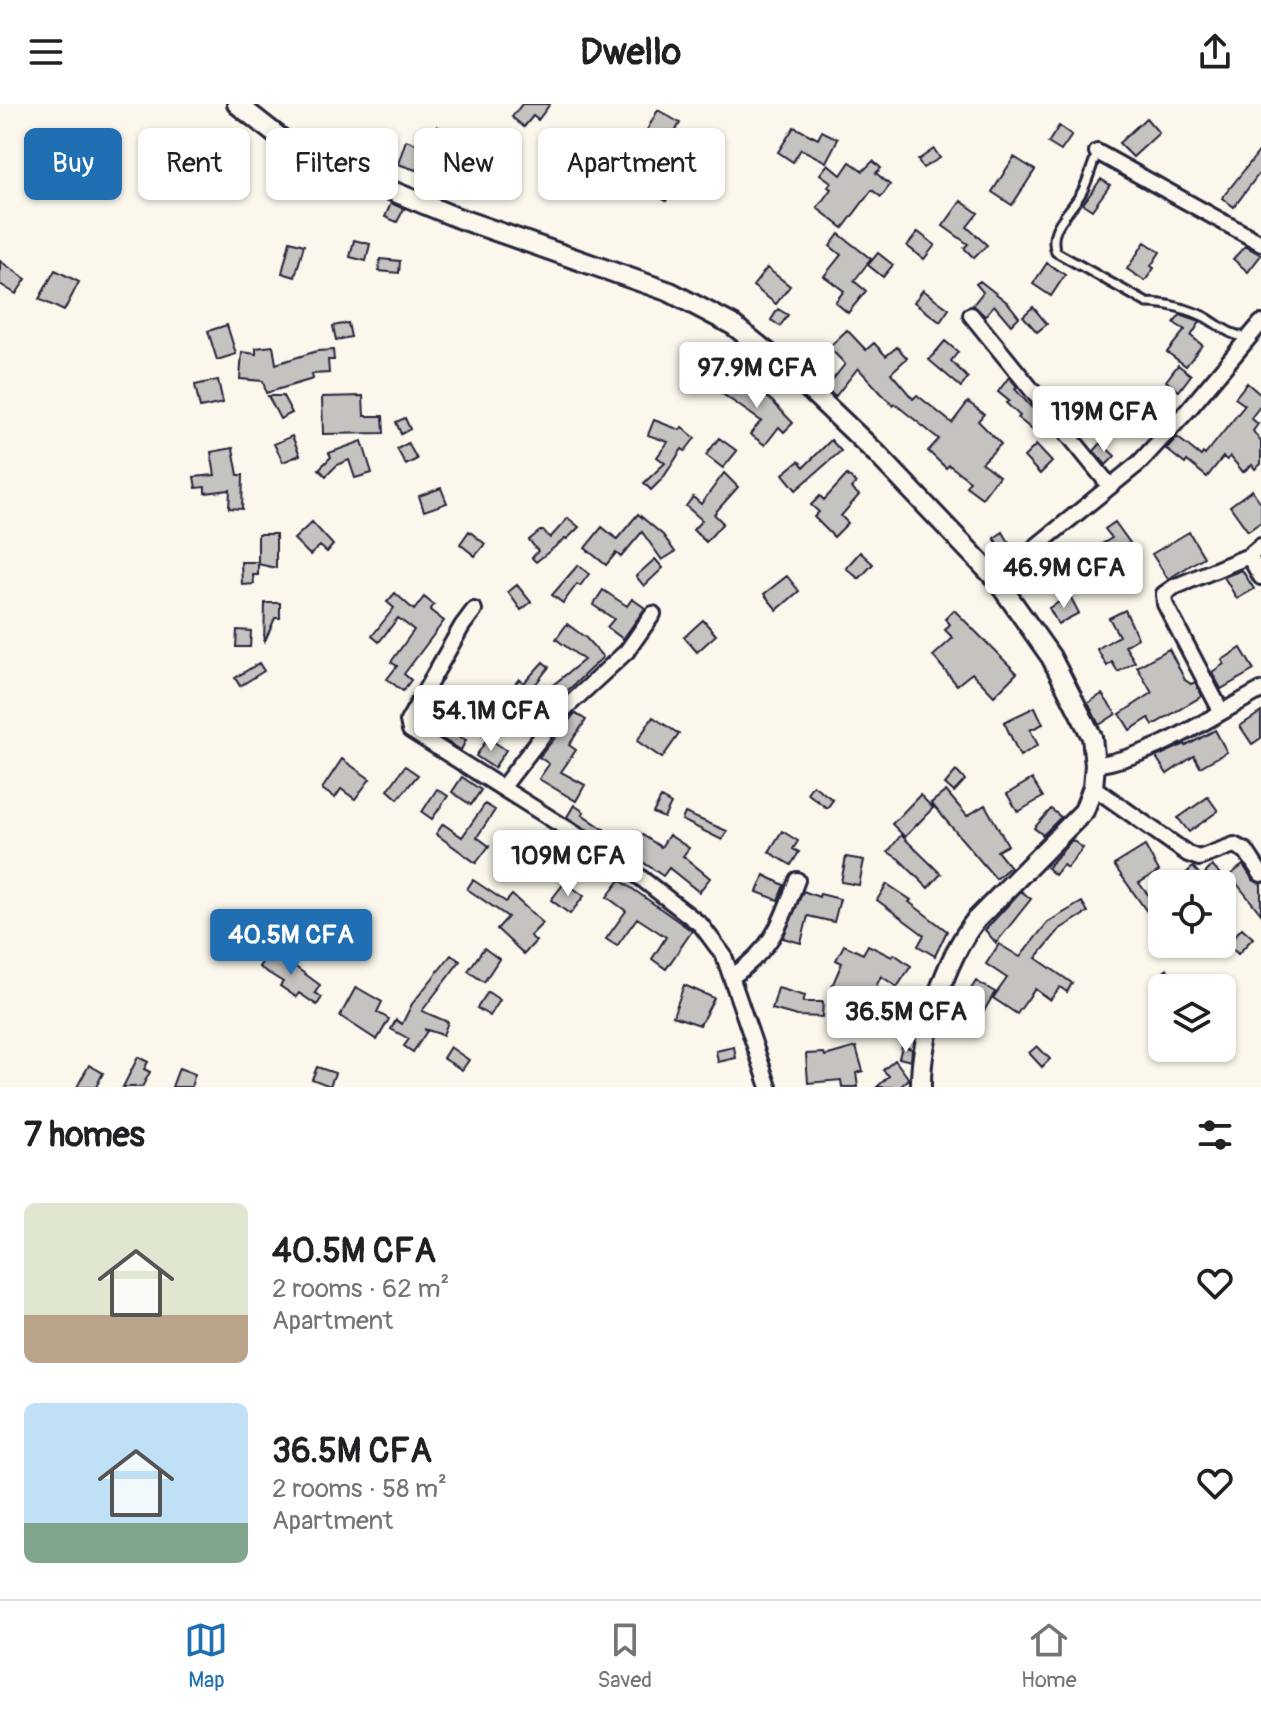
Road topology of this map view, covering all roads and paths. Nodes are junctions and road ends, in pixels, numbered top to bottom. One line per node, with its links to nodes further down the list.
1 (237, 104): 11 (street)
2 (1097, 152): 3 (street); 6 (lane)
3 (1261, 243)
4 (971, 315): 7 (street)
5 (1261, 323): 6 (street)
6 (1249, 337): 7 (street)
7 (1110, 486): 11 (street)
8 (1261, 546): 9 (street)
9 (1249, 556): 10 (street); 15 (street)
10 (1261, 577)
11 (996, 579): 16 (street)
12 (474, 610): 18 (street)
13 (653, 614): 18 (street)
14 (1261, 690): 15 (street)
15 (1221, 711): 16 (street)
16 (1095, 765): 17 (street)
17 (1093, 787): 19 (street); 23 (street)
18 (502, 788): 21 (street)
19 (1261, 874)
20 (797, 880): 21 (street)
21 (732, 977): 22 (street)
22 (769, 1087)
23 (921, 1087)

